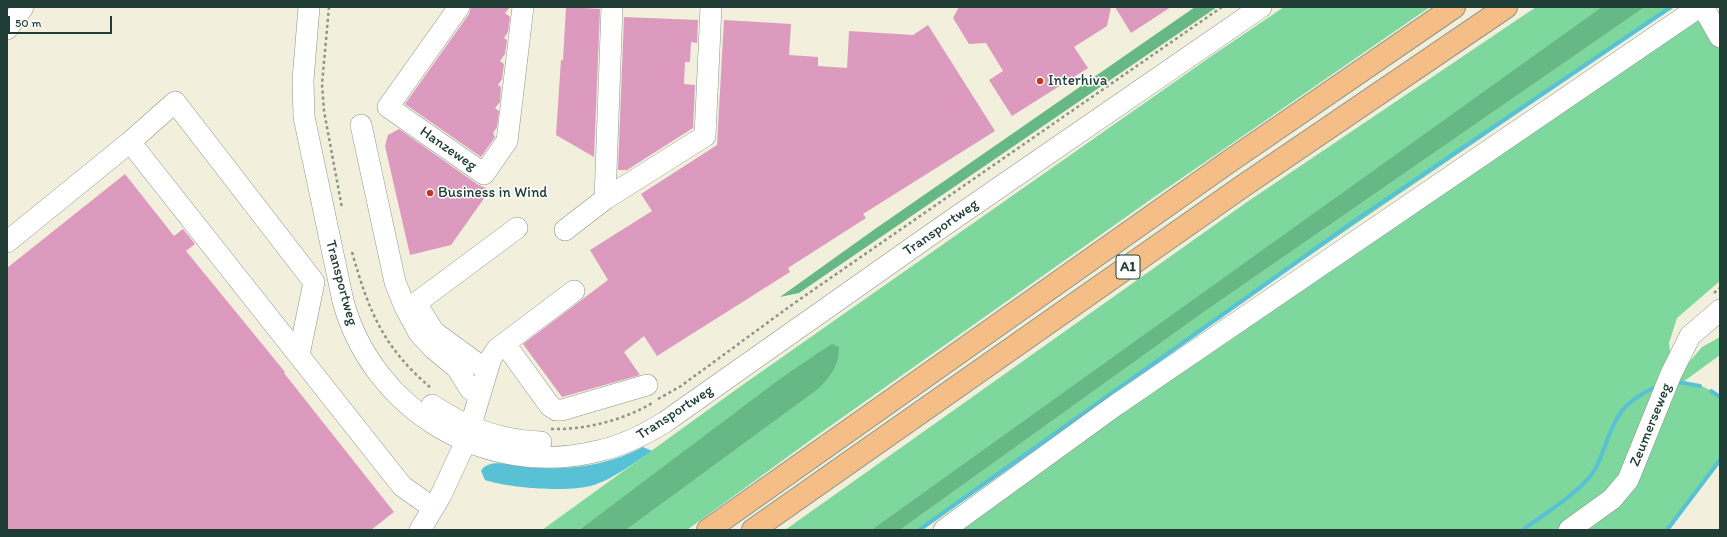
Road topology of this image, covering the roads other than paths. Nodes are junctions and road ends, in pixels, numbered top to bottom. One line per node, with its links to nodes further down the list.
1 (23, 7): 14 (street)
2 (309, 7): 29 (street, Transportweg)
3 (318, 7): 29 (street, Transportweg)
4 (459, 7): 5 (street, Hanzeweg)
5 (522, 7)
6 (612, 7): 18 (street)
7 (711, 7): 18 (street)
8 (1243, 7): 29 (street, Transportweg)
9 (1261, 7): 29 (street, Transportweg)
10 (1454, 7): 32 (highway, A1)
11 (1506, 7): 33 (highway, A1)
12 (1699, 7): 34 (street)
13 (1703, 7): 15 (street)
14 (7, 30)
15 (1720, 37)
16 (361, 125): 28 (street)
17 (130, 142): 21 (street); 25 (street); 25 (street)
18 (605, 199): 20 (street)
19 (517, 228): 26 (street)
20 (565, 230)
21 (7, 242)
22 (574, 291): 24 (street)
23 (1720, 310): 35 (street, Zeumerseweg)
24 (505, 344): 26 (street); 27 (street)
25 (299, 355): 30 (street)
26 (486, 370): 28 (street)
27 (647, 385)
28 (479, 394): 29 (street)
29 (468, 433): 30 (street)
30 (433, 508): 31 (street)
31 (420, 530)
32 (708, 530)
33 (753, 530)
34 (944, 530)
35 (1570, 530)

